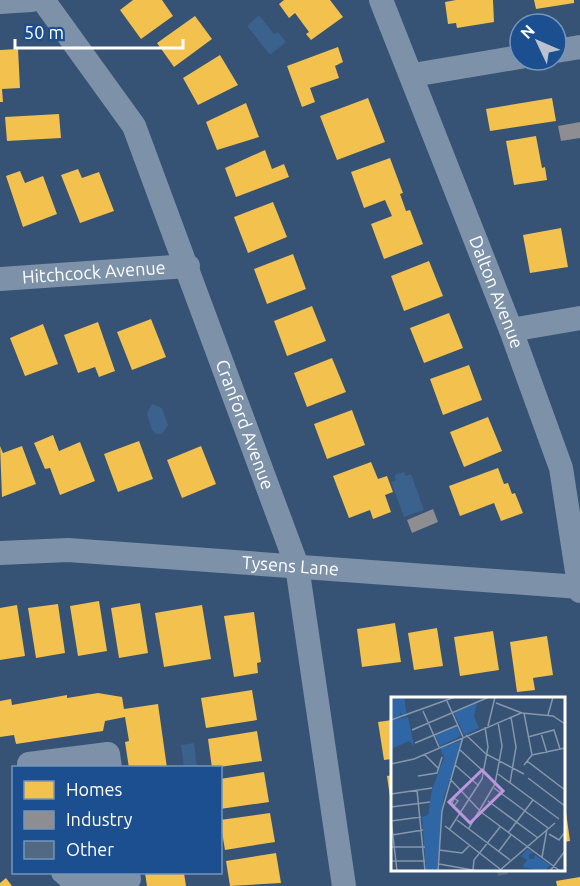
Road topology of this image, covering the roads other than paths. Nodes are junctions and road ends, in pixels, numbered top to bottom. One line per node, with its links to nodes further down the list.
1 (31, 0): 4 (street)
2 (43, 0): 7 (street, Cranford Avenue)
3 (381, 0): 6 (street, Dalton Avenue)
4 (0, 2)
5 (508, 59): 6 (street)
6 (413, 75): 10 (street, Dalton Avenue)
7 (188, 266): 8 (street, Hitchcock Avenue); 12 (street, Cranford Avenue)
8 (0, 279)
9 (580, 318): 10 (street)
10 (511, 330): 13 (street, Dalton Avenue)
11 (0, 553): 12 (street, Tysens Lane)
12 (297, 566): 13 (street, Tysens Lane); 19 (street, Cranford Avenue)
13 (580, 588)
14 (30, 766): 15 (street)
15 (110, 766)
16 (64, 874): 18 (street)
17 (128, 879): 18 (street)
18 (90, 886)
19 (344, 886)

